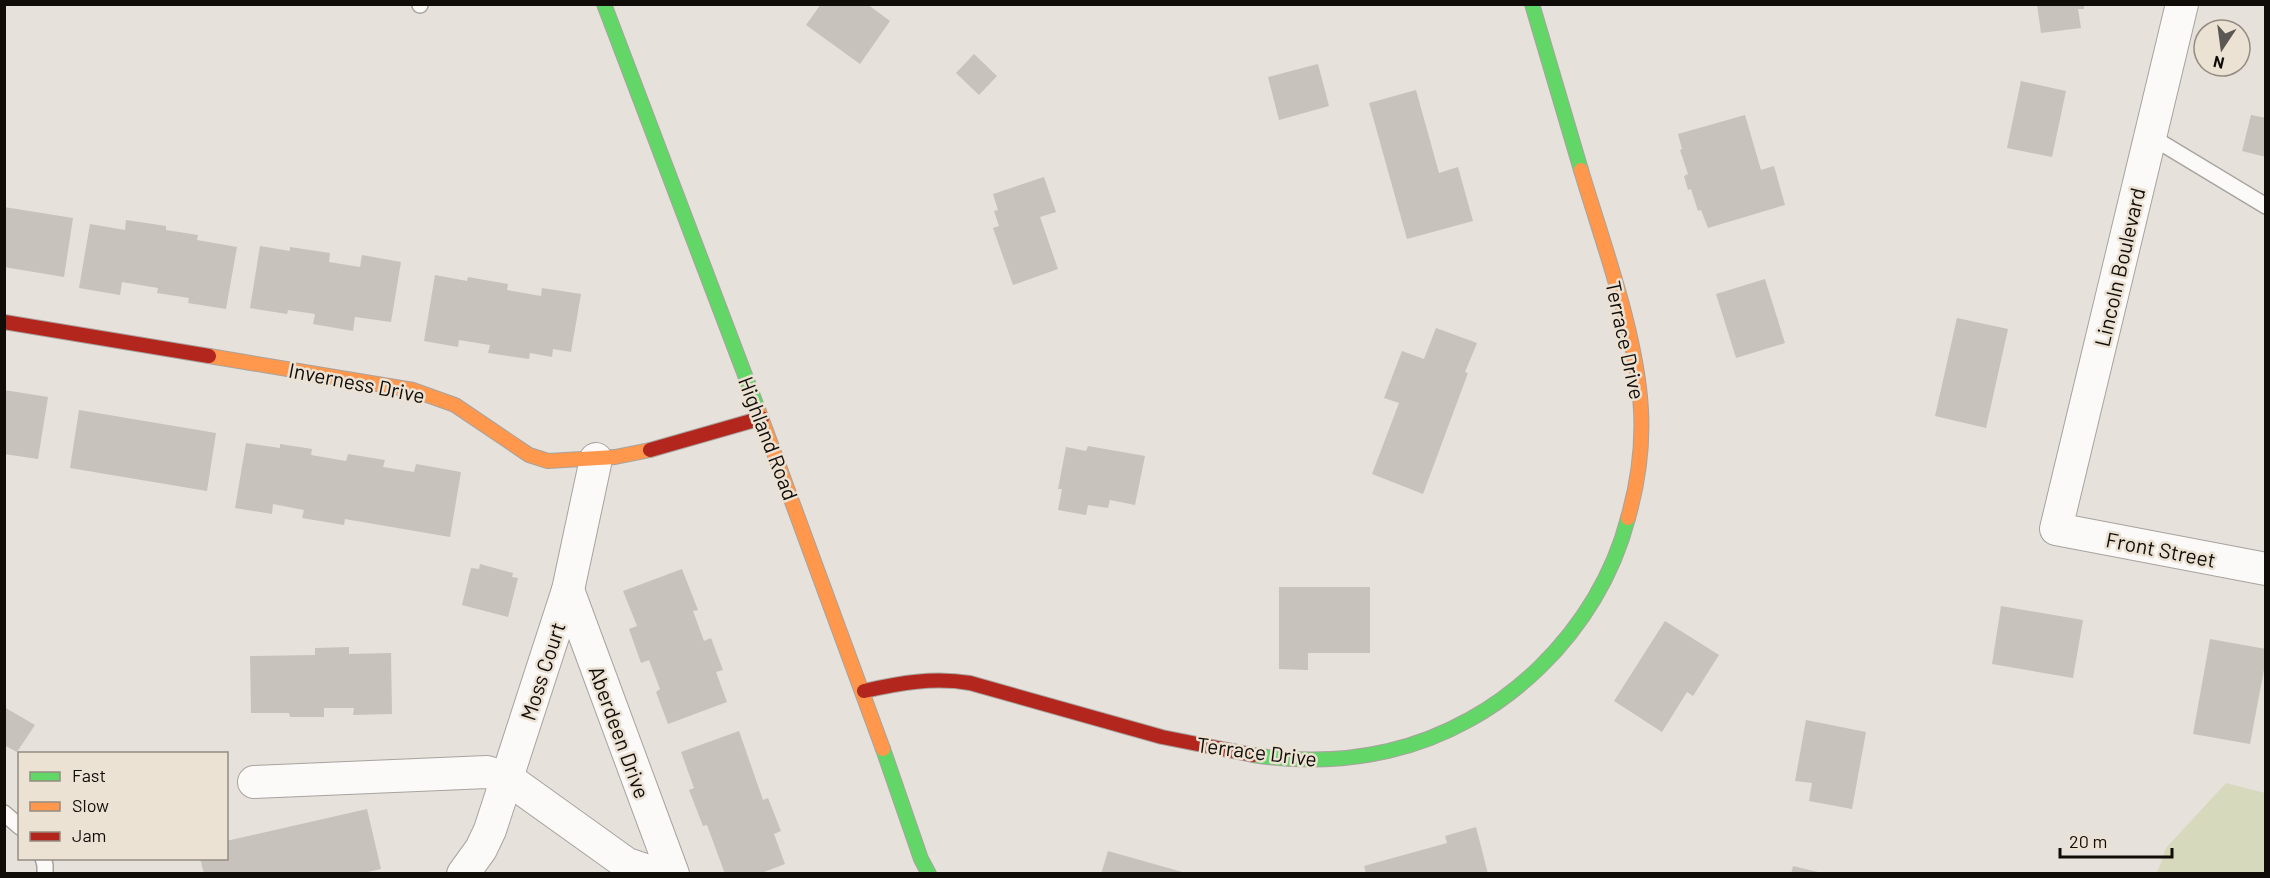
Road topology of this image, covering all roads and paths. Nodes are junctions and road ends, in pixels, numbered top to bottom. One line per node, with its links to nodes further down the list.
1 (604, 4): 7 (street, Highland Road)
2 (1532, 4): 12 (street, Terrace Drive)
3 (2182, 4): 4 (street, Lincoln Boulevard)
4 (2150, 136): 5 (lane); 9 (street, Lincoln Boulevard)
5 (2265, 206)
6 (4, 322): 8 (street, Inverness Drive)
7 (762, 418): 8 (street, Inverness Drive); 12 (street, Highland Road)
8 (596, 459): 11 (street, Moss Court)
9 (2056, 529): 10 (street, Front Street)
10 (2265, 569)
11 (568, 590): 13 (street, Moss Court); 19 (street, Aberdeen Drive)
12 (864, 691): 20 (street, Highland Road)
13 (507, 778): 14 (street); 17 (street, Moss Court); 18 (street)
14 (254, 782)
15 (4, 813): 16 (lane)
16 (18, 825)
17 (463, 873)
18 (657, 873)
19 (673, 873)
20 (929, 873)

